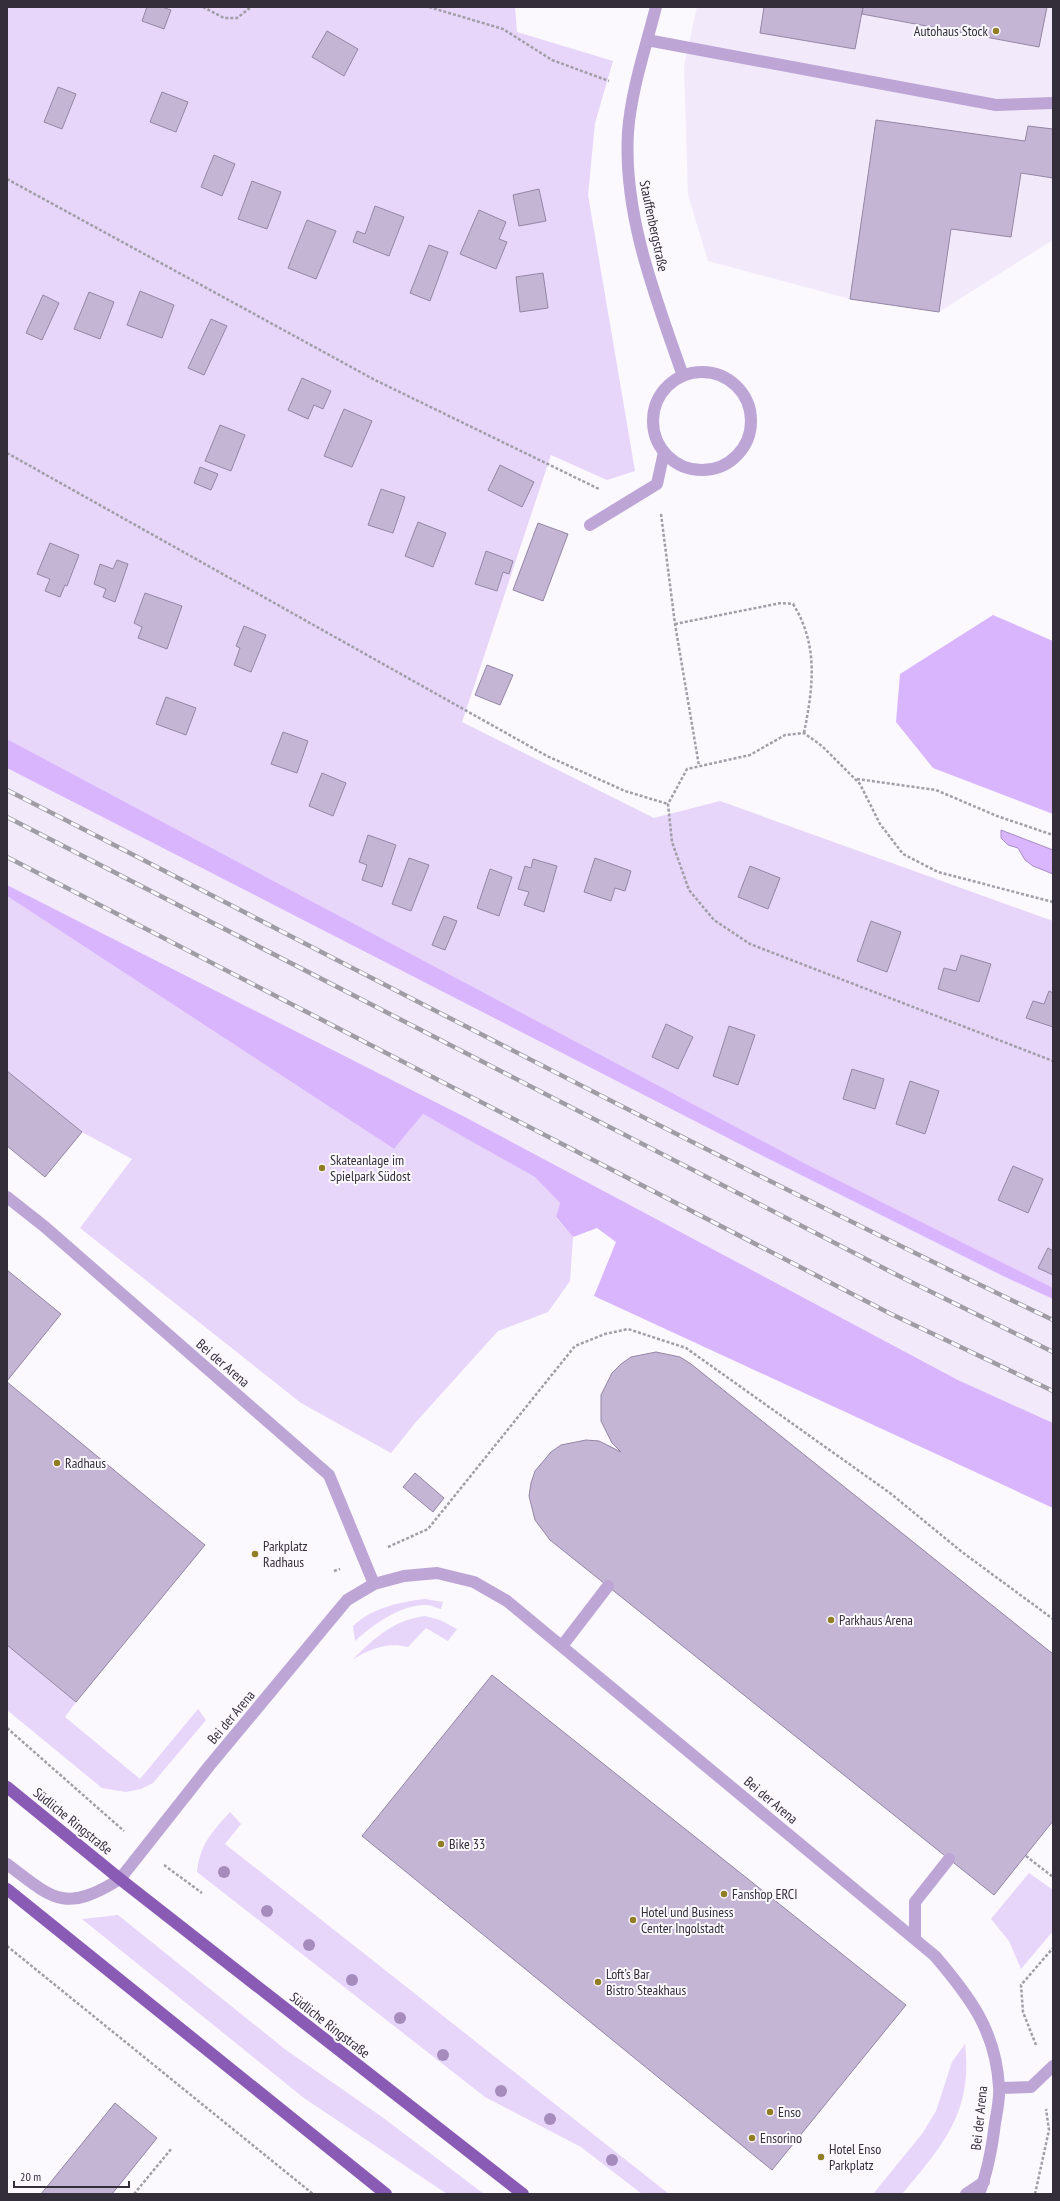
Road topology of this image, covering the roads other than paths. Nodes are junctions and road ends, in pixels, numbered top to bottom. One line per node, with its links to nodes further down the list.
1 (656, 7): 2 (street, Stauffenbergstraße)
2 (647, 40): 3 (street); 4 (street, Stauffenbergstraße)
3 (1053, 103)
4 (683, 376): 5 (street); 5 (street)
5 (664, 452): 6 (street)
6 (590, 525)
7 (7, 1197): 8 (street, Bei der Arena)
8 (374, 1584): 10 (street, Bei der Arena); 14 (street, Bei der Arena)
9 (608, 1586): 10 (street)
10 (562, 1646): 16 (street, Bei der Arena)
11 (7, 1787): 14 (main road, Südliche Ringstraße)
12 (949, 1859): 16 (street)
13 (7, 1864): 14 (street)
14 (120, 1879): 21 (main road, Südliche Ringstraße)
15 (7, 1889): 20 (main road)
16 (915, 1939): 18 (street, Bei der Arena)
17 (1053, 2066): 18 (street)
18 (1000, 2088): 19 (street, Bei der Arena)
19 (984, 2182): 22 (street); 23 (street, Bei der Arena)
20 (386, 2194)
21 (523, 2194)
22 (966, 2194)
23 (979, 2194)

